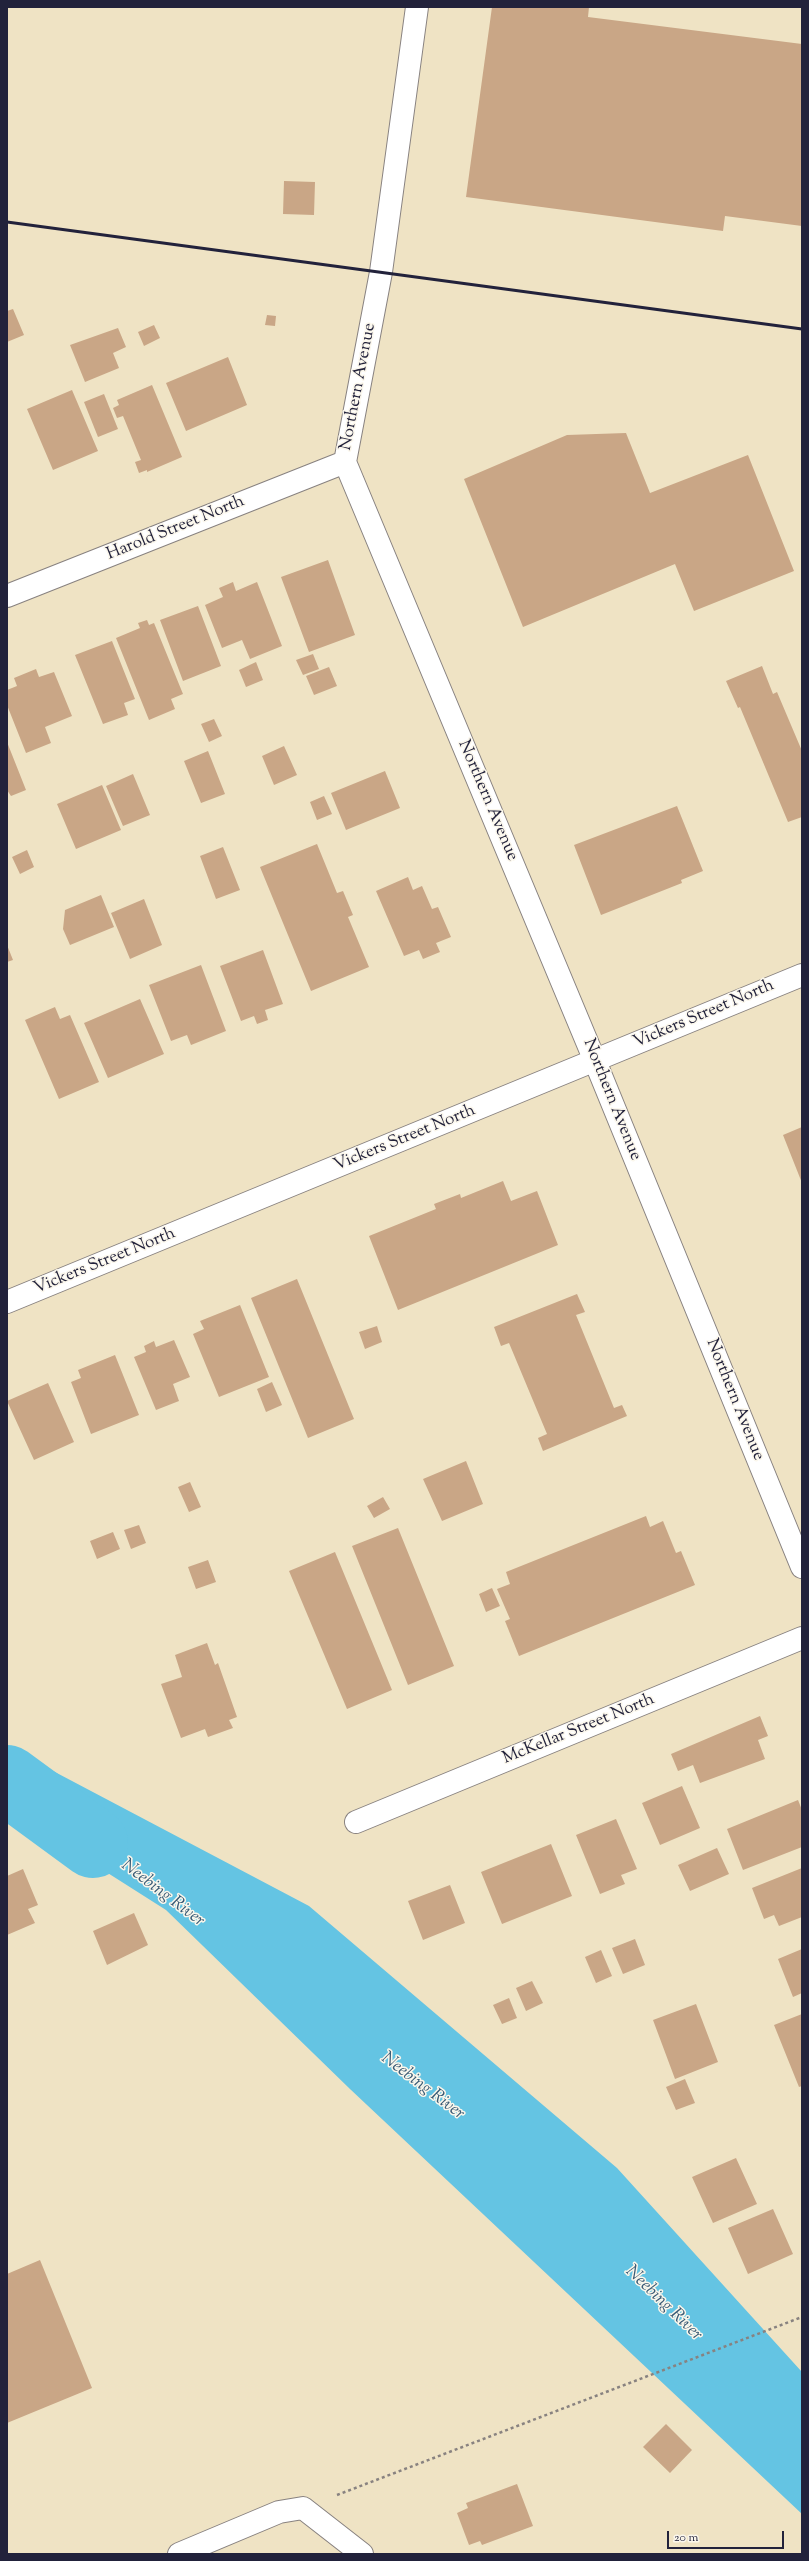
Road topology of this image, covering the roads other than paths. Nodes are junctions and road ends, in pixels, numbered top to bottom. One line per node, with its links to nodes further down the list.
1 (416, 7): 2 (street, Northern Avenue)
2 (345, 462): 3 (street, Harold Street North); 5 (street, Northern Avenue)
3 (7, 596)
4 (802, 975): 5 (street, Vickers Street North)
5 (595, 1061): 6 (street, Vickers Street North); 7 (street, Northern Avenue)
6 (7, 1302)
7 (802, 1567)
8 (802, 1638): 9 (street, McKellar Street North)
9 (356, 1822)
10 (179, 2554): 11 (street)
11 (362, 2554)

